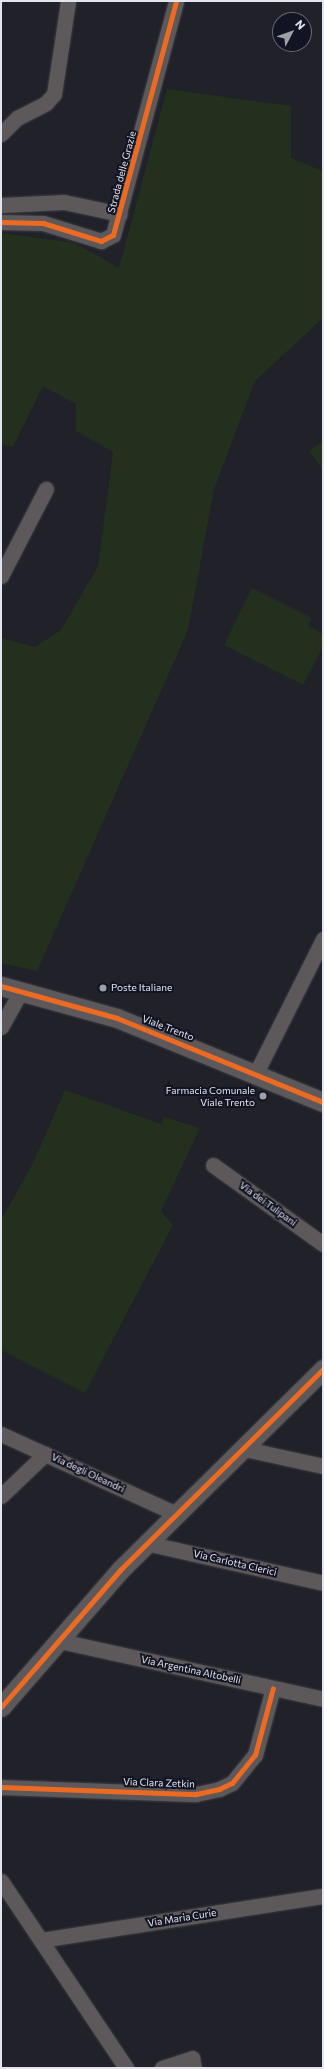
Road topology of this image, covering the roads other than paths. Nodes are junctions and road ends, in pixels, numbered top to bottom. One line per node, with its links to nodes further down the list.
1 (68, 1): 3 (street)
2 (176, 1): 5 (street, Strada delle Grazie)
3 (1, 134)
4 (1, 205): 5 (street)
5 (120, 214): 6 (street, Strada delle Grazie)
6 (1, 222)
7 (46, 490): 8 (street)
8 (1, 576)
9 (323, 939): 13 (street)
10 (1, 986): 11 (street, Viale Trento)
11 (21, 991): 12 (street); 13 (street, Viale Trento)
12 (1, 1027)
13 (256, 1073): 14 (street, Viale Trento)
14 (323, 1102)
15 (213, 1165): 16 (street, Via dei Tulipani)
16 (323, 1244)
17 (323, 1369): 19 (street)
18 (1, 1434): 20 (street, Via degli Oleandri)
19 (245, 1449): 21 (street); 23 (street)
20 (45, 1454): 22 (street); 23 (street, Via degli Oleandri)
21 (323, 1466)
22 (1, 1496)
23 (174, 1513): 24 (street)
24 (146, 1543): 25 (street, Via Carlotta Clerici); 26 (street)
25 (323, 1583)
26 (60, 1641): 27 (street, Via Argentina Altobelli); 29 (street)
27 (273, 1688): 28 (street, Via Argentina Altobelli); 30 (street, Via Clara Zetkin)
28 (323, 1699)
29 (1, 1707)
30 (1, 1787)
31 (1, 1881): 33 (street)
32 (323, 1896): 33 (street, Via Maria Curie)
33 (41, 1940): 35 (street)
34 (193, 2063): 36 (street)
35 (126, 2068)
36 (162, 2068)

